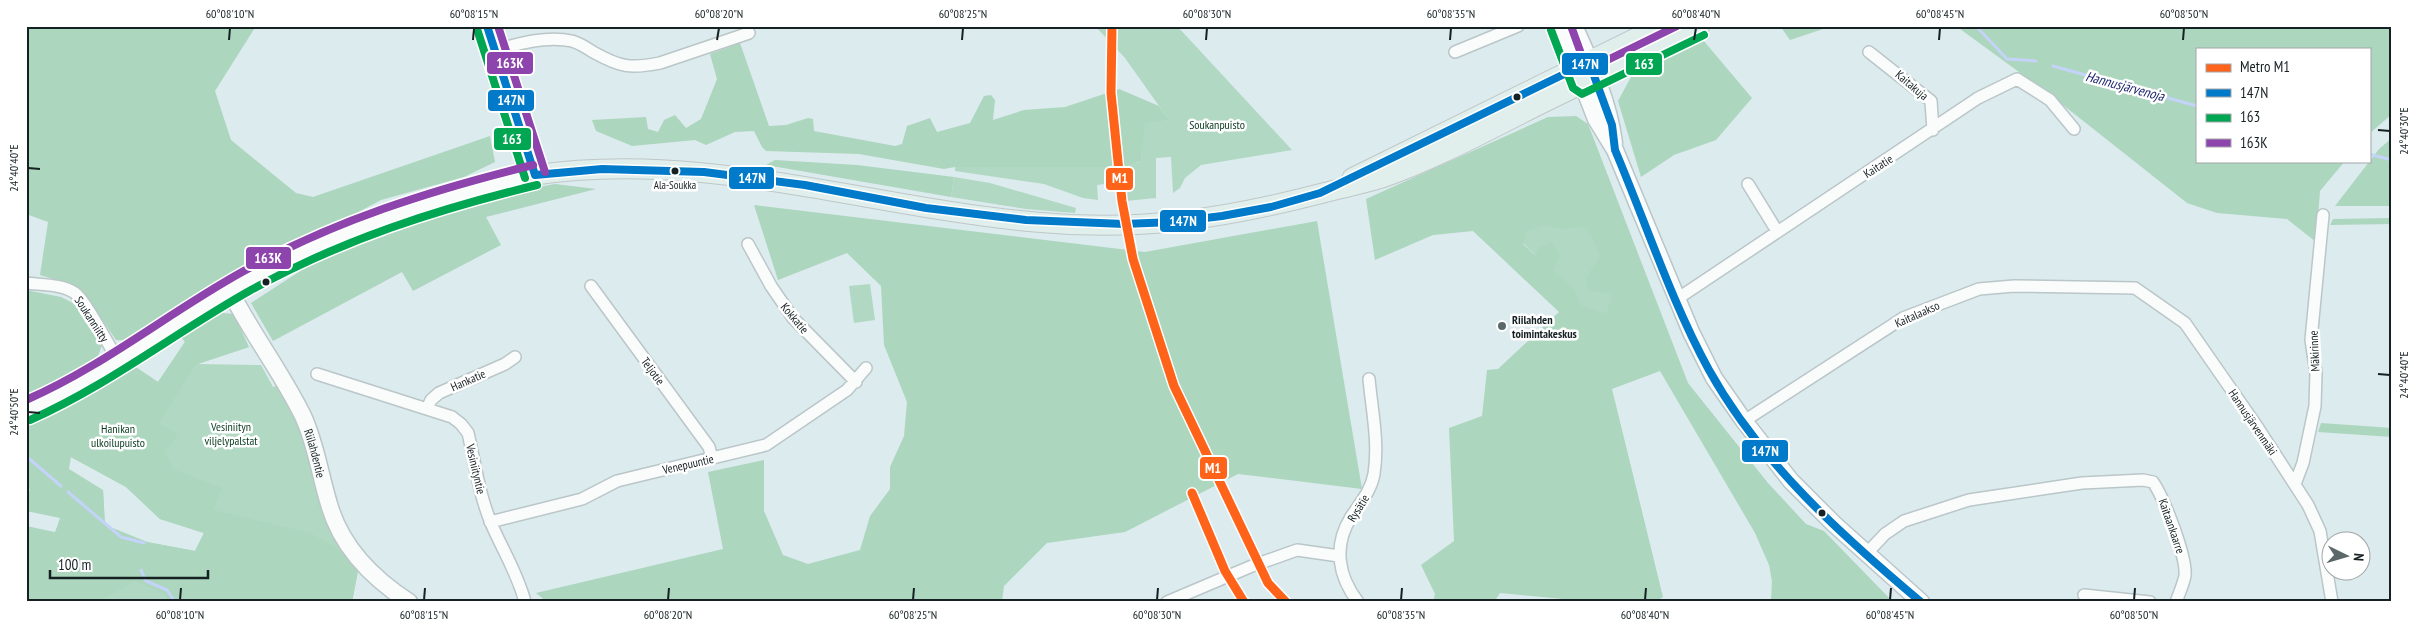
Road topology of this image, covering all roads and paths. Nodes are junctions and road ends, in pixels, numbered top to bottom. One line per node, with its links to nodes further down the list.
1 (487, 26): 8 (main road)
2 (1518, 26): 9 (street)
3 (1560, 26): 11 (main road)
4 (1574, 26): 11 (main road)
5 (1660, 26): 11 (main road)
6 (1700, 26): 11 (main road)
7 (749, 33): 8 (street)
8 (495, 51): 14 (main road)
9 (1455, 52)
10 (1869, 52): 13 (street, Kaitakuja)
11 (1586, 73): 14 (main road); 23 (main road)
12 (2074, 129): 13 (street, Kaitatie)
13 (1933, 130): 17 (street, Kaitatie)
14 (535, 175): 22 (main road)
15 (1748, 184): 17 (street)
16 (2323, 214): 34 (street, Mäkirinne)
17 (1777, 231): 23 (street, Kaitatie)
18 (748, 244): 29 (street, Kokkatie)
19 (26, 283): 25 (street, Soukanniitty)
20 (591, 286): 33 (street, Teljotie)
21 (2116, 287): 32 (street, Kaitalaakso); 34 (street, Hannusjärvenmäki)
22 (230, 291): 25 (main road); 39 (main road, Riilahdentie)
23 (1677, 299): 32 (main road)
24 (515, 357): 30 (street, Hankatie)
25 (119, 362): 31 (main road)
26 (866, 368): 29 (street, Venepuuntie)
27 (317, 374): 30 (street, Vesiniityntie)
28 (1368, 379): 37 (street, Rysätie)
29 (856, 382): 33 (street, Venepuuntie)
30 (427, 409): 35 (street, Vesiniityntie)
31 (26, 411)
32 (1744, 421): 36 (main road)
33 (712, 458): 35 (street, Venepuuntie)
34 (2295, 484): 46 (street, Hannusjärvenmäki)
35 (490, 522): 40 (street, Vesiniityntie)
36 (1867, 553): 43 (main road); 45 (street, Kaitaankaarre)
37 (1339, 556): 41 (street); 42 (street, Rysätie)
38 (2084, 595): 44 (street)
39 (408, 602)
40 (525, 602)
41 (1167, 602)
42 (1358, 602)
43 (1921, 602)
44 (2150, 602)
45 (2176, 602)
46 (2332, 602)

